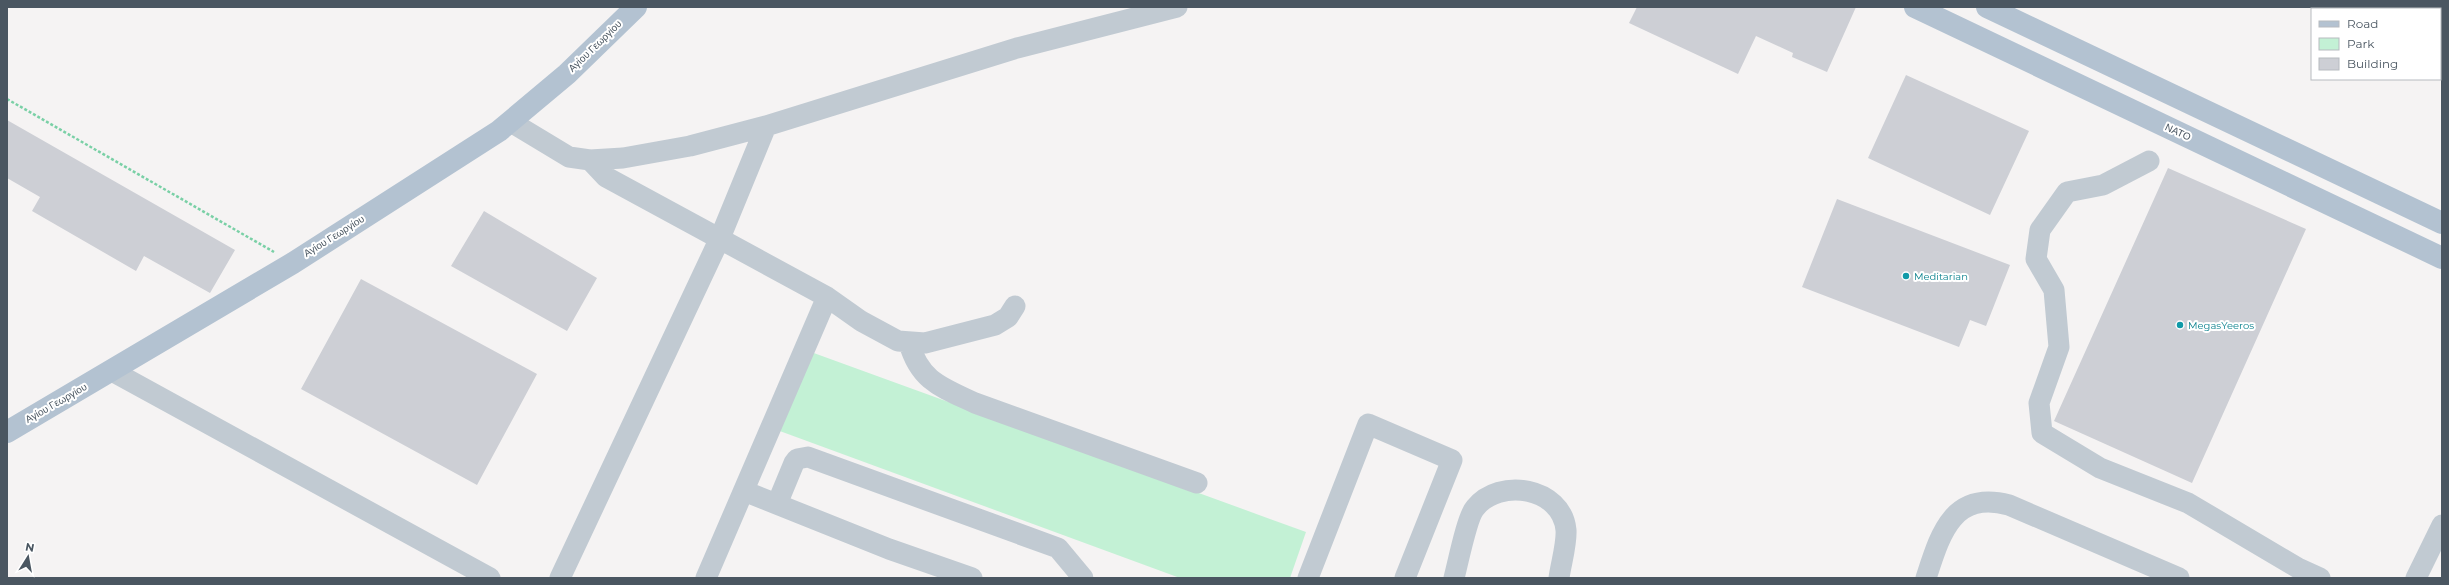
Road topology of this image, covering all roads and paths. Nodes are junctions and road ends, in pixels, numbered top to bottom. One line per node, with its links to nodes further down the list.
1 (636, 7): 6 (main road, Αγίου Γεωργίου)
2 (1177, 7): 7 (street)
3 (1915, 7): 12 (main road, ΝΑΤΟ)
4 (1987, 7): 10 (main road)
5 (7, 99): 13 (path)
6 (511, 122): 8 (street); 13 (main road, Αγίου Γεωργίου)
7 (766, 126): 8 (street); 11 (street)
8 (590, 160): 11 (street)
9 (2149, 161): 34 (street)
10 (2442, 223)
11 (720, 238): 14 (street); 25 (street)
12 (2442, 258)
13 (293, 262): 17 (main road, Αγίου Γεωργίου)
14 (827, 297): 16 (street); 20 (street)
15 (1014, 306): 16 (street)
16 (909, 343): 19 (street)
17 (112, 371): 18 (main road, Αγίου Γεωργίου); 24 (street)
18 (7, 432)
19 (1197, 483)
20 (744, 491): 21 (street); 26 (street)
21 (777, 504): 27 (street); 28 (street)
22 (2442, 525): 35 (street)
23 (2173, 577): 33 (street)
24 (490, 578)
25 (560, 578)
26 (706, 578)
27 (972, 578)
28 (1083, 578)
29 (1308, 578): 30 (street)
30 (1405, 578)
31 (1454, 578): 32 (street)
32 (1559, 578)
33 (1926, 578)
34 (2320, 578)
35 (2416, 578)

